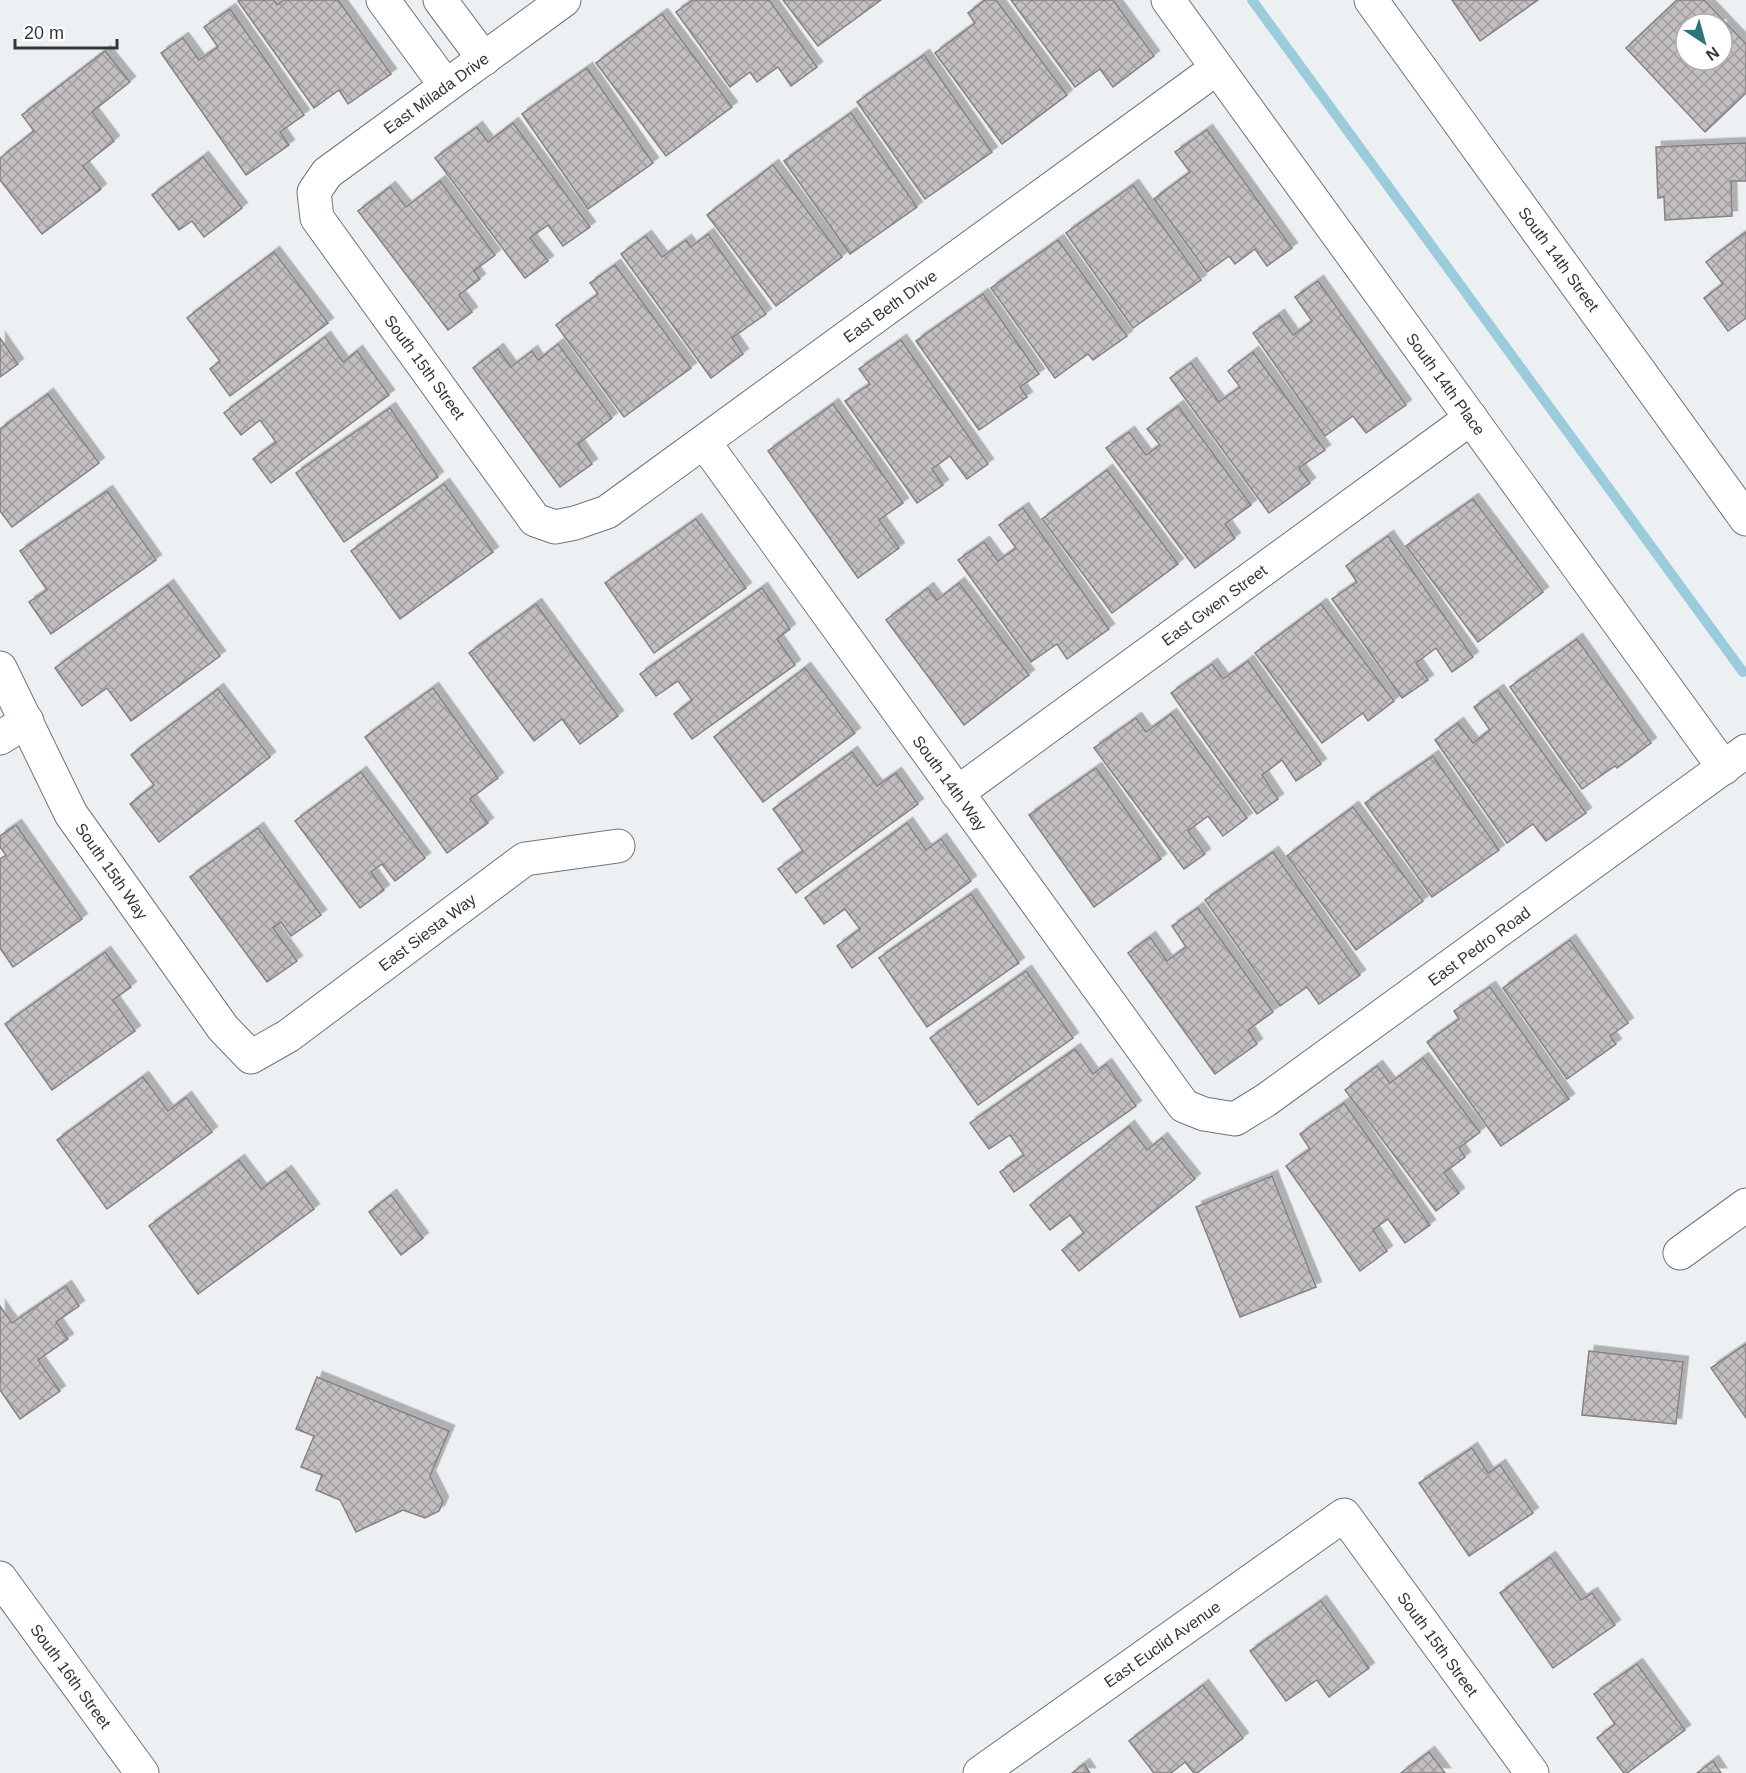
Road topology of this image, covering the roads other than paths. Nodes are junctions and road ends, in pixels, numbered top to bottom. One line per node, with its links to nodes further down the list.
1 (383, 0): 8 (street)
2 (440, 0): 6 (street)
3 (564, 0): 6 (street, East Milada Drive)
4 (1168, 0): 7 (street, South 14th Place)
5 (1371, 0): 12 (street, South 14th Street)
6 (484, 59): 8 (street, East Milada Drive)
7 (1217, 68): 10 (street, South 14th Place); 11 (street, East Beth Drive)
8 (446, 86): 9 (street, East Milada Drive)
9 (314, 192): 13 (street, South 15th Street)
10 (1471, 418): 16 (street, South 14th Place); 17 (street, East Gwen Street)
11 (704, 442): 13 (street, East Beth Drive); 17 (street, South 14th Way)
12 (1746, 519)
13 (555, 527)
14 (0, 668): 15 (street, South 15th Way)
15 (14, 729): 19 (street, South 15th Way)
16 (1735, 760): 20 (street, East Pedro Road)
17 (957, 793): 20 (street, South 14th Way)
18 (618, 846): 19 (street, East Siesta Way)
19 (250, 1057)
20 (1204, 1114)
21 (1746, 1205): 22 (street)
22 (1680, 1252)
23 (1344, 1515): 26 (street, East Euclid Avenue); 27 (street, South 15th Street)
24 (0, 1578): 25 (street, South 16th Street)
25 (142, 1773)
26 (980, 1773)
27 (1532, 1773)

